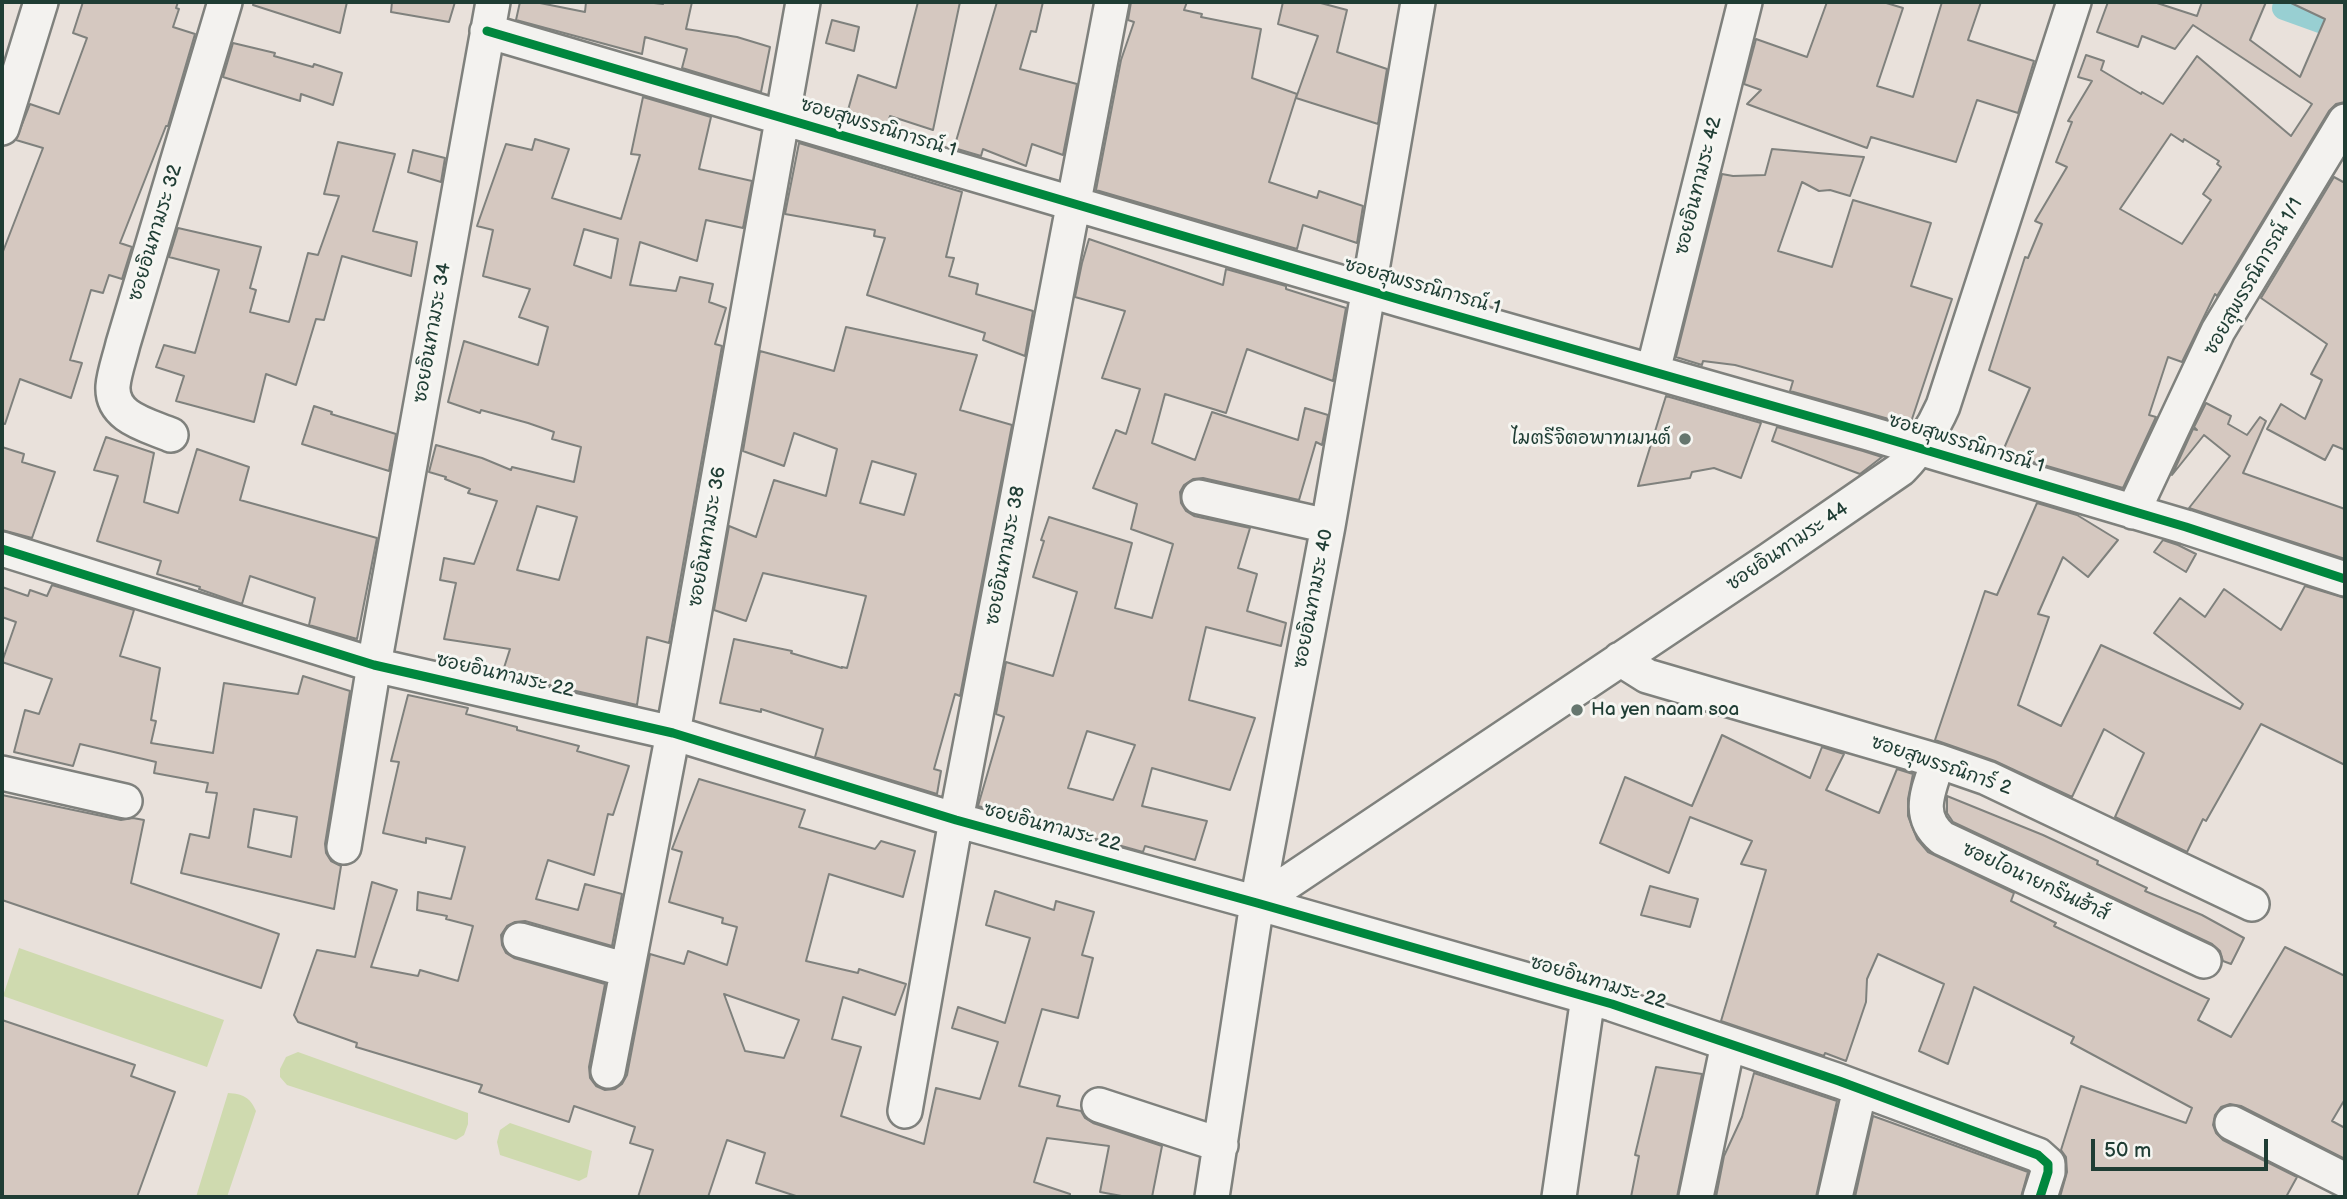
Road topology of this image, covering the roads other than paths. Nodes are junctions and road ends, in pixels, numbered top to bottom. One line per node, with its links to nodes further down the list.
1 (41, 2): 11 (street)
2 (225, 2): 15 (street, ซอยอินทามระ 32)
3 (803, 2): 9 (street, ซอยอินทามระ 36)
4 (1112, 2): 12 (street, ซอยอินทามระ 38)
5 (1419, 2): 13 (street, ซอยอินทามระ 40)
6 (1745, 2): 14 (street, ซอยอินทามระ 42)
7 (2074, 2): 16 (street, ซอยอินทามระ 44)
8 (490, 16): 9 (street, ซอยสุพรรณิการณ์ 1); 23 (street, ซอยอินทามระ 34)
9 (781, 117): 12 (street, ซอยสุพรรณิการณ์ 1); 24 (street, ซอยอินทามระ 36)
10 (2345, 121): 18 (street, ซอยสุพรรณิการณ์ 1/1)
11 (2, 128)
12 (1073, 204): 13 (street, ซอยสุพรรณิการณ์ 1); 28 (street, ซอยอินทามระ 38)
13 (1369, 290): 14 (street, ซอยสุพรรณิการณ์ 1); 19 (street, ซอยอินทามระ 40)
14 (1653, 371): 16 (street, ซอยสุพรรณิการณ์ 1)
15 (171, 435)
16 (1919, 450): 18 (street, ซอยสุพรรณิการณ์ 1); 22 (street, ซอยอินทามระ 44)
17 (1199, 497): 19 (street)
18 (2133, 512): 21 (street, ซอยสุพรรณิการณ์ 1)
19 (1328, 526): 30 (street, ซอยอินทามระ 40)
20 (2, 549): 23 (street, ซอยอินทามระ 22)
21 (2345, 579)
22 (1620, 659): 25 (street, ซอยสุพรรณิการ์ 2); 30 (street, ซอยอินทามระ 44)
23 (374, 664): 24 (street, ซอยอินทามระ 22); 29 (street, ซอยอินทามระ 34)
24 (673, 733): 28 (street, ซอยอินทามระ 22); 34 (street, ซอยอินทามระ 36)
25 (1938, 761): 31 (street, ซอยสุพรรณิการ์ 2); 33 (street, ซอยไอนายกรีนเฮ้าส์)
26 (2, 773): 27 (street)
27 (125, 801)
28 (956, 820): 30 (street, ซอยอินทามระ 22); 40 (street, ซอยอินทามระ 38)
29 (345, 847)
30 (1257, 902): 35 (street, ซอยอินทามระ 22); 42 (street, ซอยอินทามระ 40)
31 (2252, 904)
32 (520, 940): 34 (street)
33 (2204, 961)
34 (627, 970): 37 (street, ซอยอินทามระ 36)
35 (1588, 997): 36 (street, ซอยอินทามระ 22); 45 (street)
36 (1728, 1044): 38 (street, ซอยอินทามระ 22); 46 (street)
37 (608, 1071)
38 (1860, 1089): 47 (street); 48 (street, ซอยอินทามระ 22)
39 (1099, 1105): 42 (street)
40 (905, 1111)
41 (2232, 1123): 43 (street)
42 (1221, 1145): 44 (street, ซอยอินทามระ 40)
43 (2345, 1180)
44 (1212, 1197)
45 (1559, 1197)
46 (1696, 1197)
47 (1835, 1197)
48 (2040, 1197)

